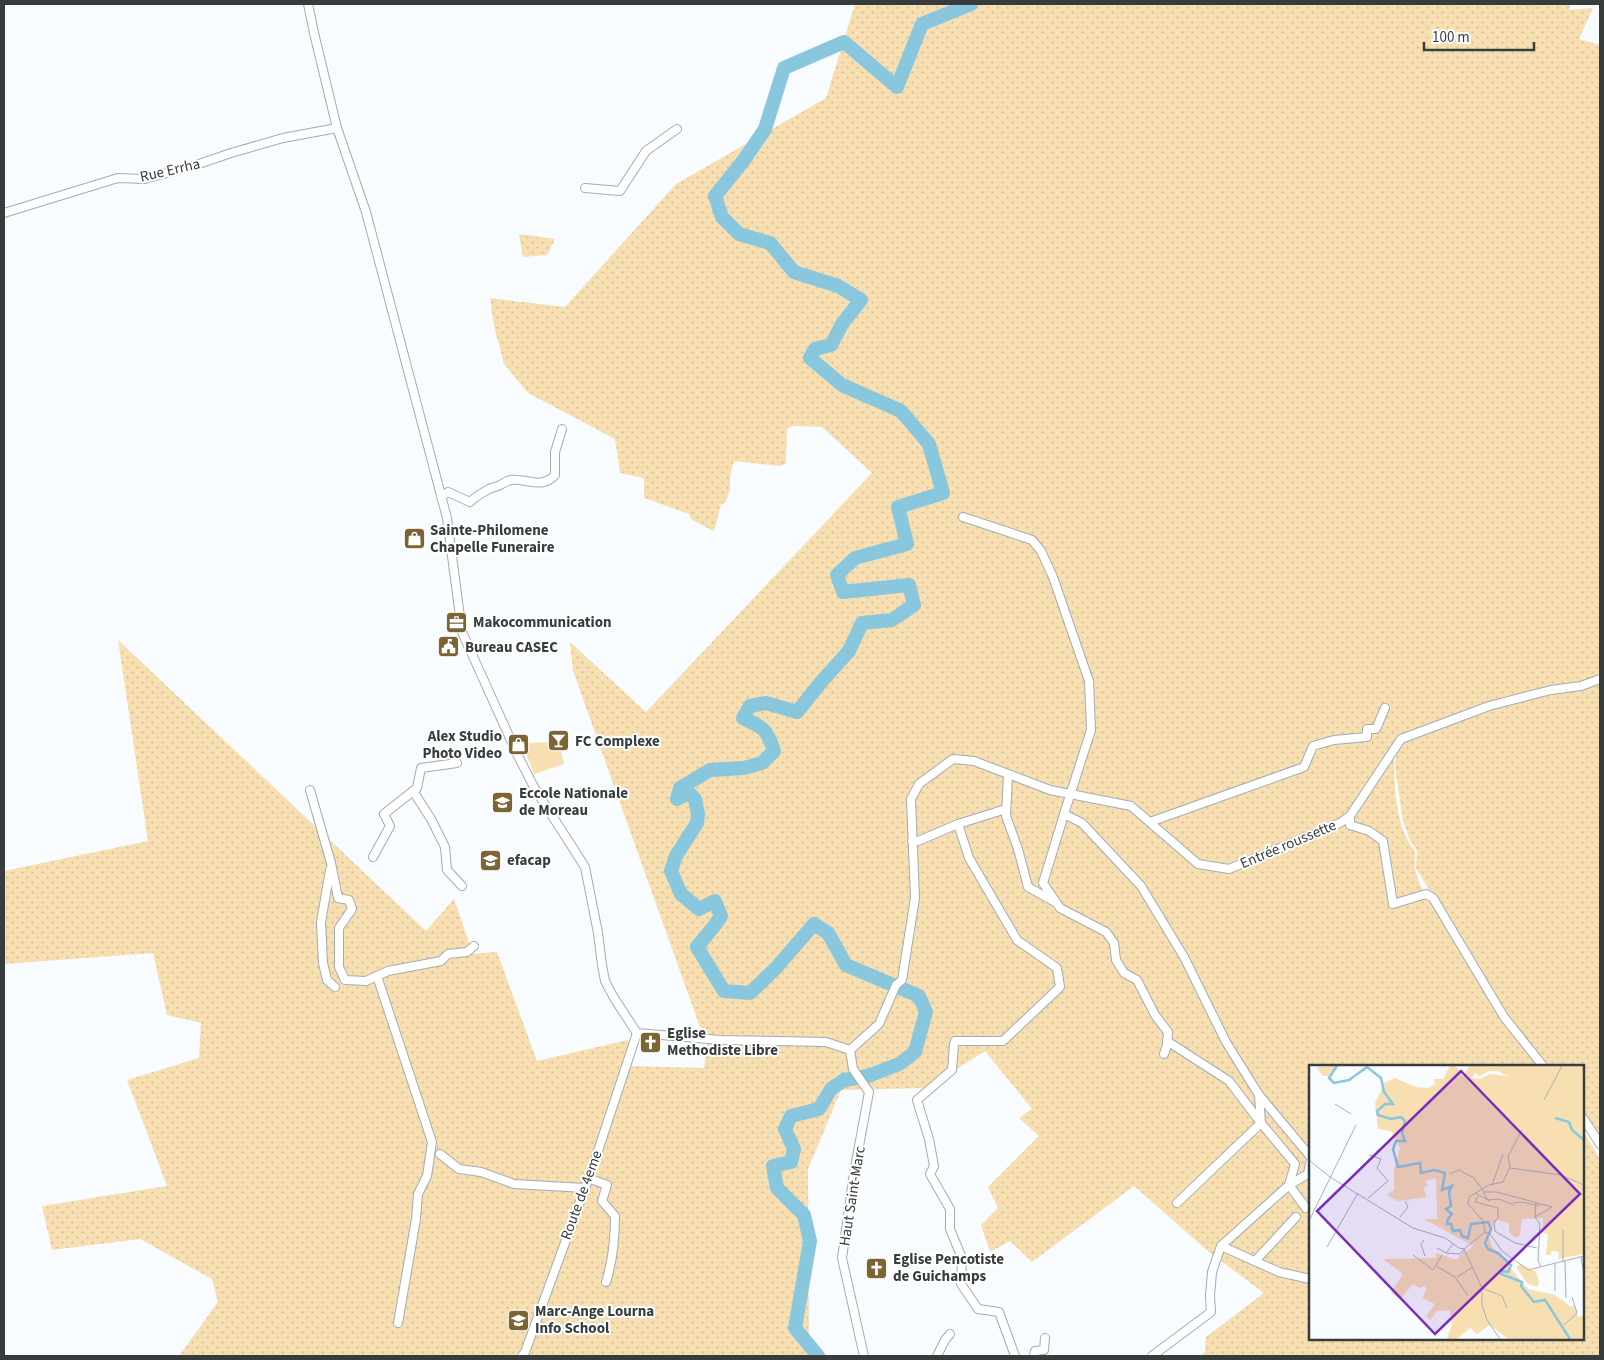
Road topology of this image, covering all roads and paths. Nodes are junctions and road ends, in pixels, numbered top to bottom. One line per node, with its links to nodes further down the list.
1 (308, 4): 2 (street)
2 (337, 128): 5 (street, Rue Errha); 7 (street)
3 (677, 129): 4 (street)
4 (585, 188)
5 (4, 213)
6 (562, 429): 7 (street)
7 (441, 497): 29 (street)
8 (963, 517): 15 (street)
9 (1600, 679): 18 (street, Entrée roussette)
10 (1385, 708): 19 (street)
11 (457, 762): 14 (street)
12 (1008, 774): 15 (street, Entrée roussette); 16 (street); 21 (street, Entrée roussette)
13 (310, 790): 23 (street)
14 (413, 791): 22 (street); 24 (street)
15 (1070, 793): 17 (street); 19 (street, Entrée roussette)
16 (1006, 809): 20 (street); 25 (street)
17 (1065, 811): 25 (street); 34 (street)
18 (1350, 816): 19 (street, Entrée roussette); 33 (street)
19 (1150, 822)
20 (958, 824): 21 (street); 57 (street)
21 (912, 842): 31 (street, Entrée roussette)
22 (374, 857)
23 (331, 863): 27 (street); 28 (street)
24 (462, 886)
25 (1058, 904): 30 (street)
26 (474, 946): 27 (street)
27 (377, 976): 51 (street)
28 (335, 987)
29 (637, 1033): 31 (street); 41 (street, Route de 4eme)
30 (1168, 1041): 32 (street); 36 (street)
31 (850, 1050): 55 (street, Haut Saint-Marc)
32 (1164, 1054)
33 (1542, 1065)
34 (1259, 1095): 36 (street); 39 (street)
35 (1584, 1120): 37 (street)
36 (1261, 1123): 42 (street); 44 (street)
37 (1600, 1144)
38 (440, 1154): 43 (street)
39 (1309, 1155)
40 (1309, 1168): 42 (street)
41 (588, 1178): 43 (street, Route de 4eme); 50 (street)
42 (1289, 1185): 45 (street); 47 (street)
43 (585, 1188): 54 (street, Route de 4eme)
44 (1177, 1203)
45 (1306, 1208)
46 (1296, 1217): 48 (street)
47 (1221, 1246): 48 (street); 59 (street)
48 (1255, 1261): 49 (street)
49 (1309, 1279)
50 (606, 1282)
51 (398, 1323)
52 (950, 1334): 56 (street)
53 (1045, 1338): 58 (street)
54 (525, 1355)
55 (864, 1356)
56 (937, 1356)
57 (1015, 1356)
58 (1034, 1356)
59 (1152, 1356)

